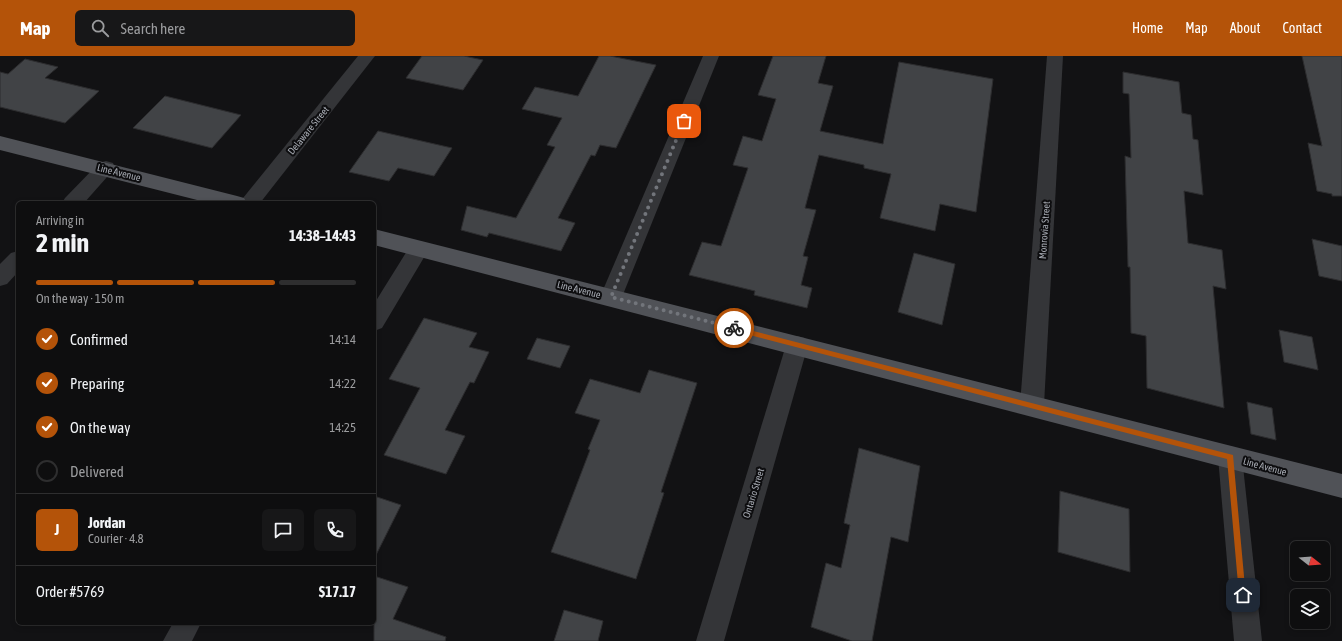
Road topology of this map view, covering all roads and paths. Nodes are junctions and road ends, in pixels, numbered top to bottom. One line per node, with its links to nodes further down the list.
1 (367, 56): 8 (street, Delaware Street)
2 (711, 56): 13 (street)
3 (1055, 56): 16 (street, Monrovia Street)
4 (0, 143): 5 (main road, Line Avenue)
5 (106, 168): 6 (street); 7 (main road, Line Avenue)
6 (74, 201)
7 (230, 201)
8 (251, 201)
9 (376, 238): 10 (main road, Line Avenue)
10 (419, 249): 13 (main road, Line Avenue); 14 (street)
11 (16, 261): 12 (street)
12 (0, 278)
13 (611, 297): 15 (main road, Line Avenue)
14 (376, 319)
15 (797, 345): 16 (main road, Line Avenue); 21 (street, Ontario Street)
16 (1032, 405): 17 (main road, Line Avenue)
17 (1230, 457): 18 (main road, Line Avenue); 22 (street)
18 (1342, 486)
19 (187, 625): 20 (street)
20 (177, 641)
21 (710, 641)
22 (1248, 641)

